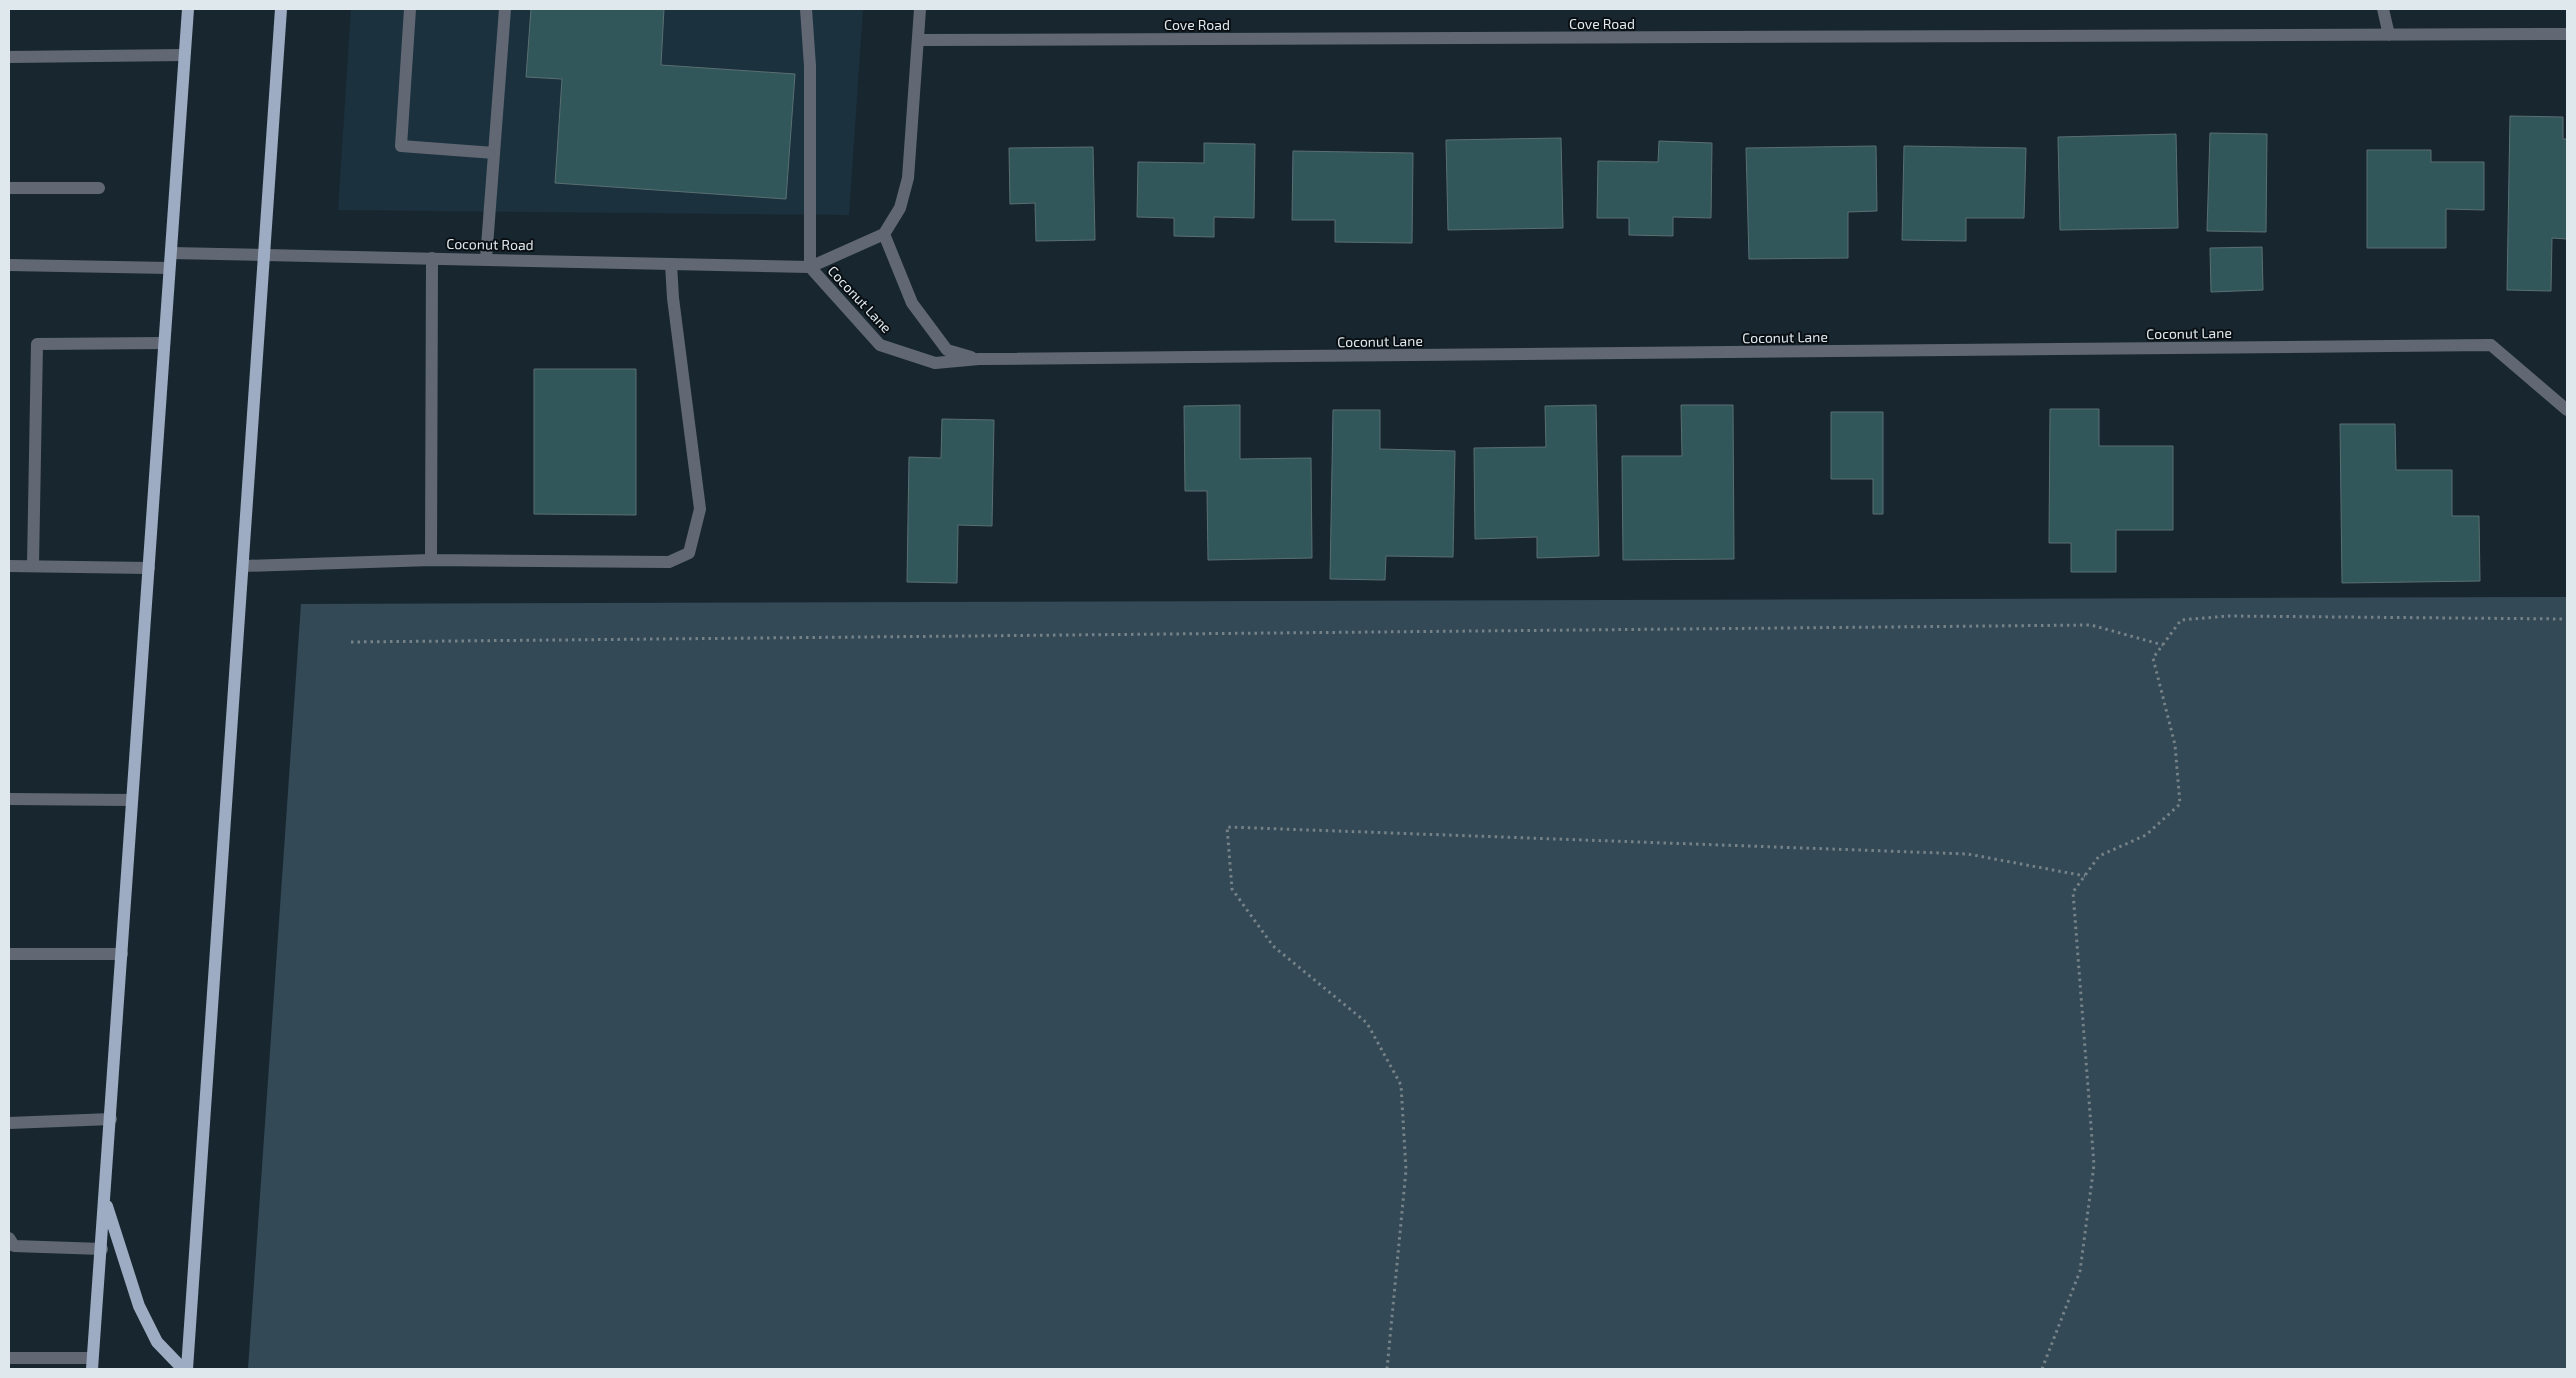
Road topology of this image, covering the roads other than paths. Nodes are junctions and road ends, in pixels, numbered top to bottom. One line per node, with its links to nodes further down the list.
1 (188, 9): 11 (main road)
2 (281, 9): 18 (main road)
3 (410, 9): 13 (street)
4 (505, 9): 13 (street)
5 (806, 9): 23 (street)
6 (920, 9): 10 (street)
7 (2382, 9): 8 (street)
8 (2389, 34): 9 (street, Cove Road); 10 (street, Cove Road)
9 (2567, 34)
10 (918, 40): 16 (street)
11 (184, 56): 12 (street); 17 (main road)
12 (9, 57)
13 (494, 153): 20 (street)
14 (9, 188): 15 (street)
15 (99, 188)
16 (884, 234): 23 (street); 26 (street, Coconut Lane)
17 (171, 253): 18 (street, Coconut Road); 24 (main road)
18 (264, 254): 19 (street, Coconut Road); 31 (main road)
19 (432, 258): 20 (street, Coconut Road); 28 (street)
20 (486, 259): 21 (street, Coconut Road)
21 (671, 264): 23 (street, Coconut Road); 28 (street)
22 (9, 265): 24 (street)
23 (810, 267): 26 (street, Coconut Lane)
24 (169, 268): 25 (main road)
25 (164, 343): 29 (street); 32 (main road)
26 (979, 359): 27 (street, Coconut Lane)
27 (2567, 410)
28 (431, 560): 31 (street)
29 (33, 565): 30 (street); 32 (street)
30 (9, 566)
31 (243, 566): 46 (main road)
32 (149, 568): 34 (main road)
33 (9, 799): 34 (street)
34 (132, 800): 36 (main road)
35 (9, 954): 36 (street)
36 (122, 954): 37 (main road)
37 (110, 1119): 38 (street); 39 (main road)
38 (9, 1123)
39 (105, 1199): 41 (main road); 45 (main road)
40 (9, 1238): 41 (street)
41 (102, 1249): 43 (main road)
42 (9, 1358): 43 (street)
43 (92, 1364): 44 (main road)
44 (102, 1369)
45 (182, 1369)
46 (187, 1369)

